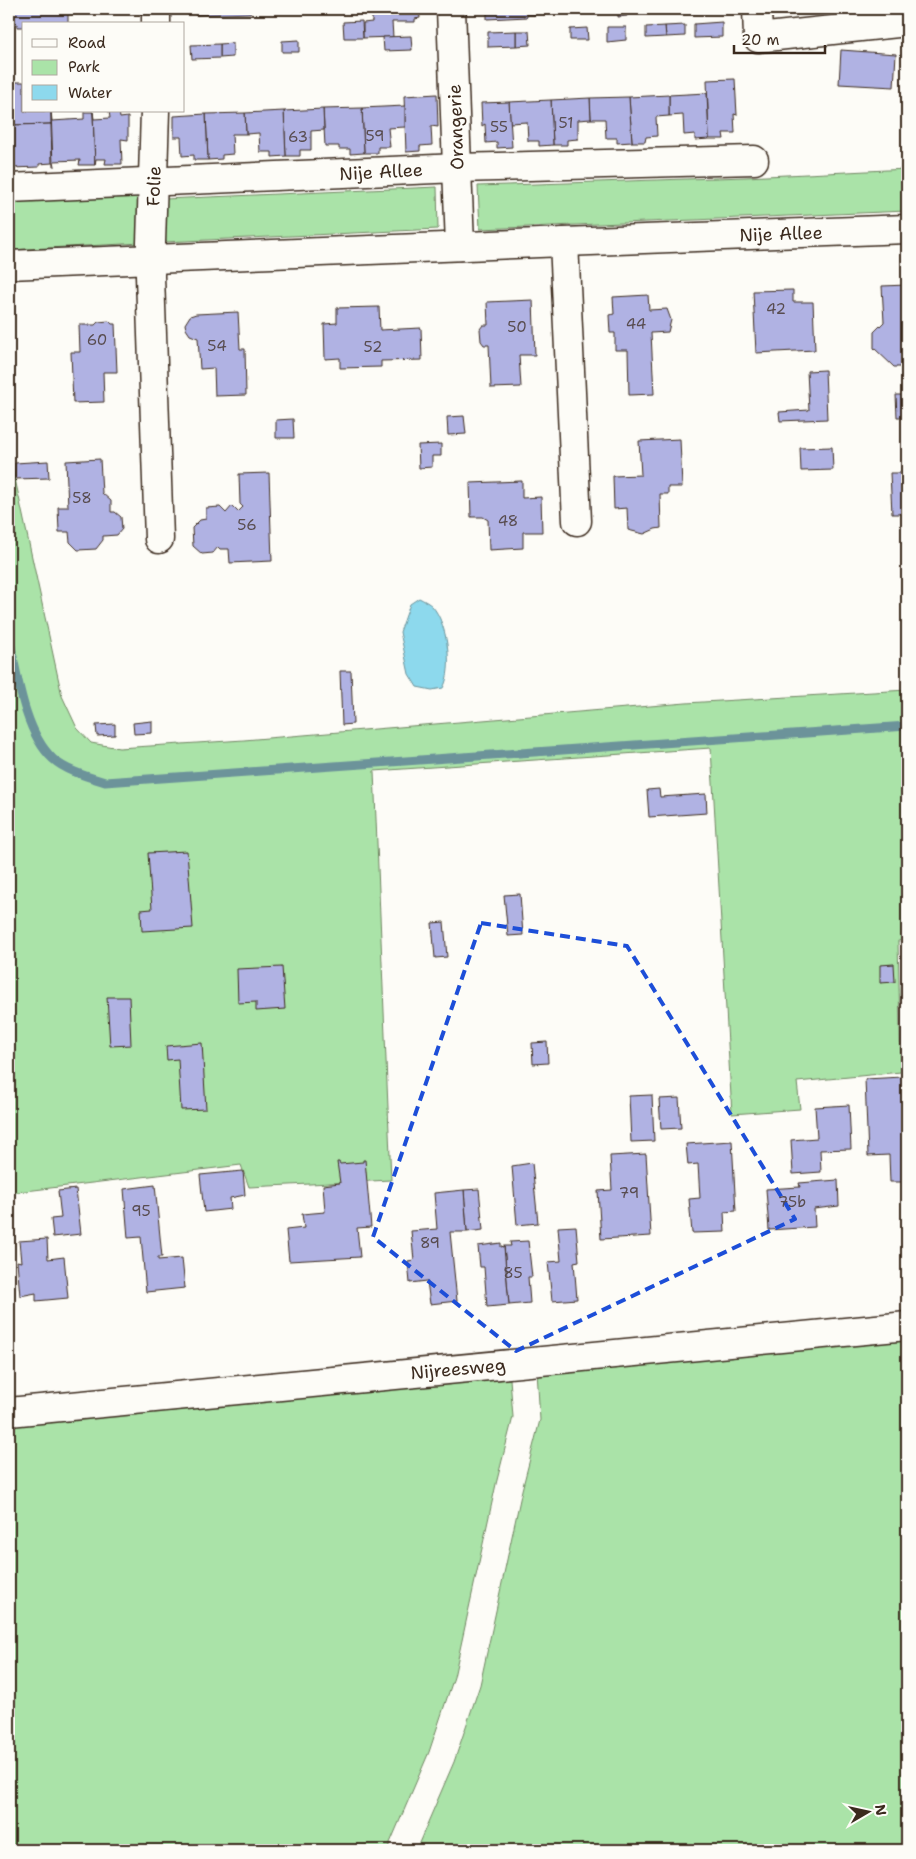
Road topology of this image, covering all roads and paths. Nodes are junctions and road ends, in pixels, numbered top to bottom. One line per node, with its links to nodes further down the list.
1 (156, 9): 4 (street)
2 (451, 9): 8 (street, Orangerie)
3 (757, 9): 5 (street)
4 (156, 22)
5 (907, 22)
6 (156, 112): 9 (street, Folie)
7 (754, 160): 8 (street, Nije Allee)
8 (458, 168): 9 (street, Nije Allee); 13 (street, Orangerie)
9 (154, 182): 10 (street, Nije Allee); 14 (street, Folie)
10 (9, 188)
11 (907, 229): 12 (street, Nije Allee)
12 (564, 242): 13 (street, Nije Allee); 16 (street)
13 (460, 246): 14 (street, Nije Allee)
14 (150, 260): 15 (street, Nije Allee); 17 (street)
15 (9, 266)
16 (577, 521)
17 (159, 539)
18 (907, 1326): 19 (street, Nijreesweg)
19 (9, 1412)

